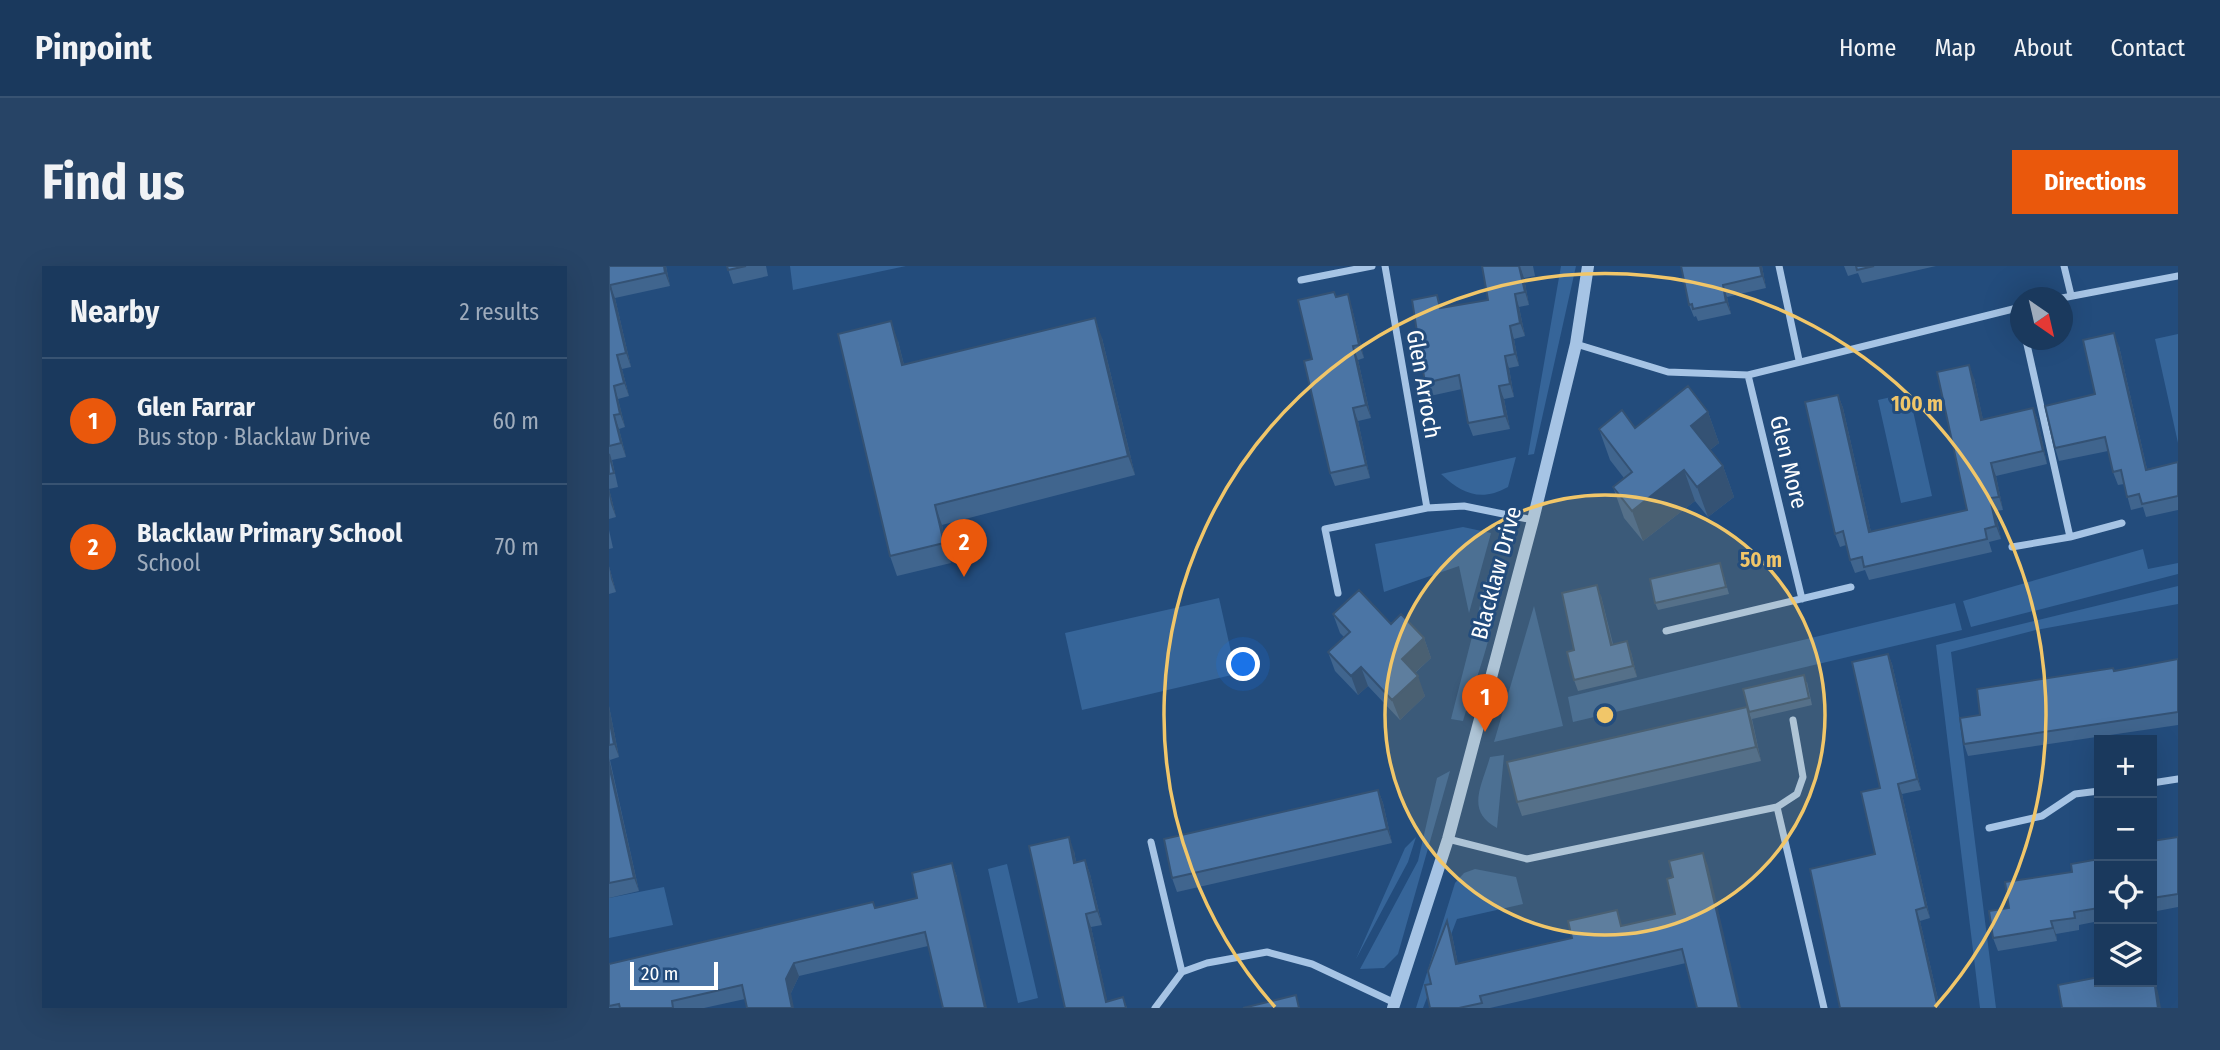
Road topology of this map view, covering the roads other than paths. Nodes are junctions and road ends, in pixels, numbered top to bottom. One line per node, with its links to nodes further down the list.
1 (1372, 266): 7 (street)
2 (1385, 266): 15 (street, Glen Arroch)
3 (1588, 266): 11 (street, Blacklaw Drive)
4 (1779, 266): 13 (street)
5 (2064, 266): 8 (street)
6 (2178, 276): 9 (street)
7 (1301, 280)
8 (2069, 287)
9 (2073, 295)
10 (2010, 311): 13 (street)
11 (1576, 344): 14 (street); 16 (street, Blacklaw Drive)
12 (2028, 350): 18 (street)
13 (1799, 359): 14 (street)
14 (1748, 375): 22 (street, Glen More)
15 (1427, 508): 16 (street); 21 (street)
16 (1532, 520): 30 (street, Blacklaw Drive)
17 (2122, 523): 18 (street)
18 (2070, 537): 19 (street)
19 (2012, 547)
20 (1851, 587): 22 (street)
21 (1338, 593)
22 (1802, 599): 23 (street)
23 (1665, 632)
24 (1793, 720): 28 (street)
25 (2178, 779): 26 (street)
26 (2157, 782)
27 (2094, 792): 29 (street)
28 (1777, 807): 30 (street); 35 (street)
29 (1989, 828)
30 (1448, 839): 33 (street, Blacklaw Drive)
31 (1151, 842): 32 (street)
32 (1182, 972): 33 (street); 34 (street)
33 (1394, 1006)
34 (1155, 1008)
35 (1824, 1008)

